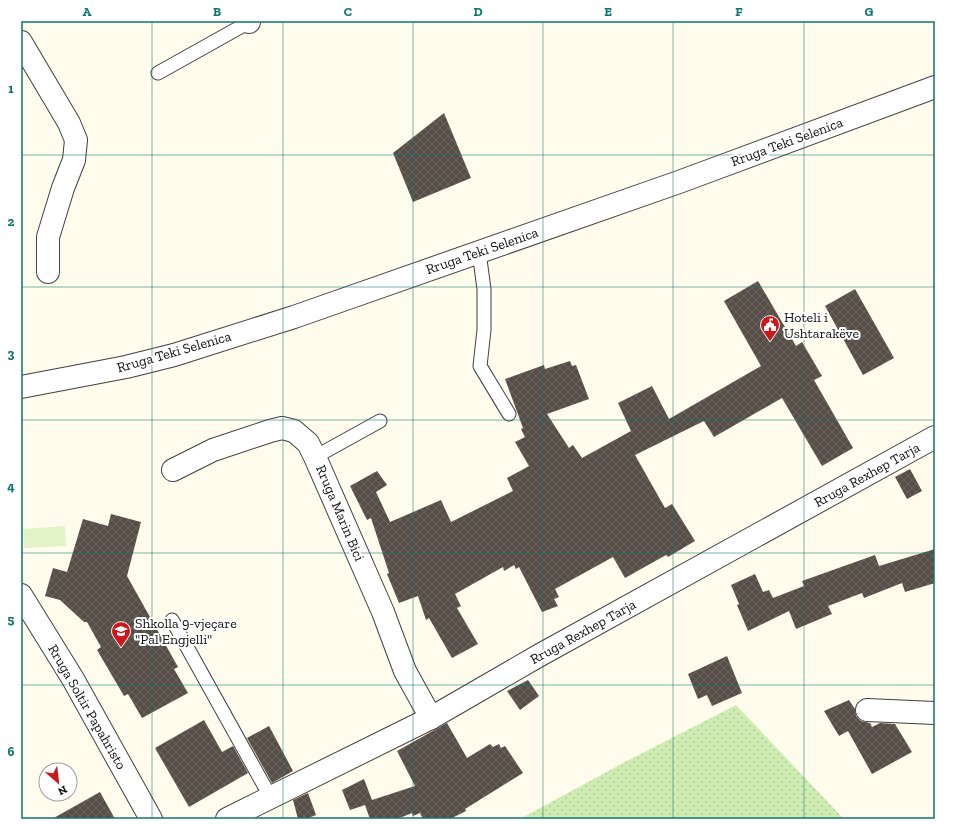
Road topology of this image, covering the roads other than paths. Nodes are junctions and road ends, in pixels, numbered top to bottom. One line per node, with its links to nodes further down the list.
1 (250, 21): 3 (lane)
2 (21, 42): 6 (street)
3 (158, 73)
4 (935, 87): 5 (street, Rruga Teki Selenica)
5 (479, 252): 7 (street, Rruga Teki Selenica); 8 (lane)
6 (48, 272)
7 (21, 387)
8 (509, 414)
9 (380, 421): 11 (lane)
10 (935, 437): 17 (street, Rruga Rexhep Tarja)
11 (315, 457): 12 (street, Rruga Marin Bici); 17 (street, Rruga Marin Bici)
12 (173, 470)
13 (21, 595): 19 (street, Rruga Soltir Papahristo)
14 (172, 620): 18 (lane)
15 (867, 710): 16 (street)
16 (935, 713)
17 (431, 718): 18 (street, Rruga Rexhep Tarja)
18 (271, 798): 20 (street, Rruga Rexhep Tarja)
19 (151, 819)
20 (227, 819)

